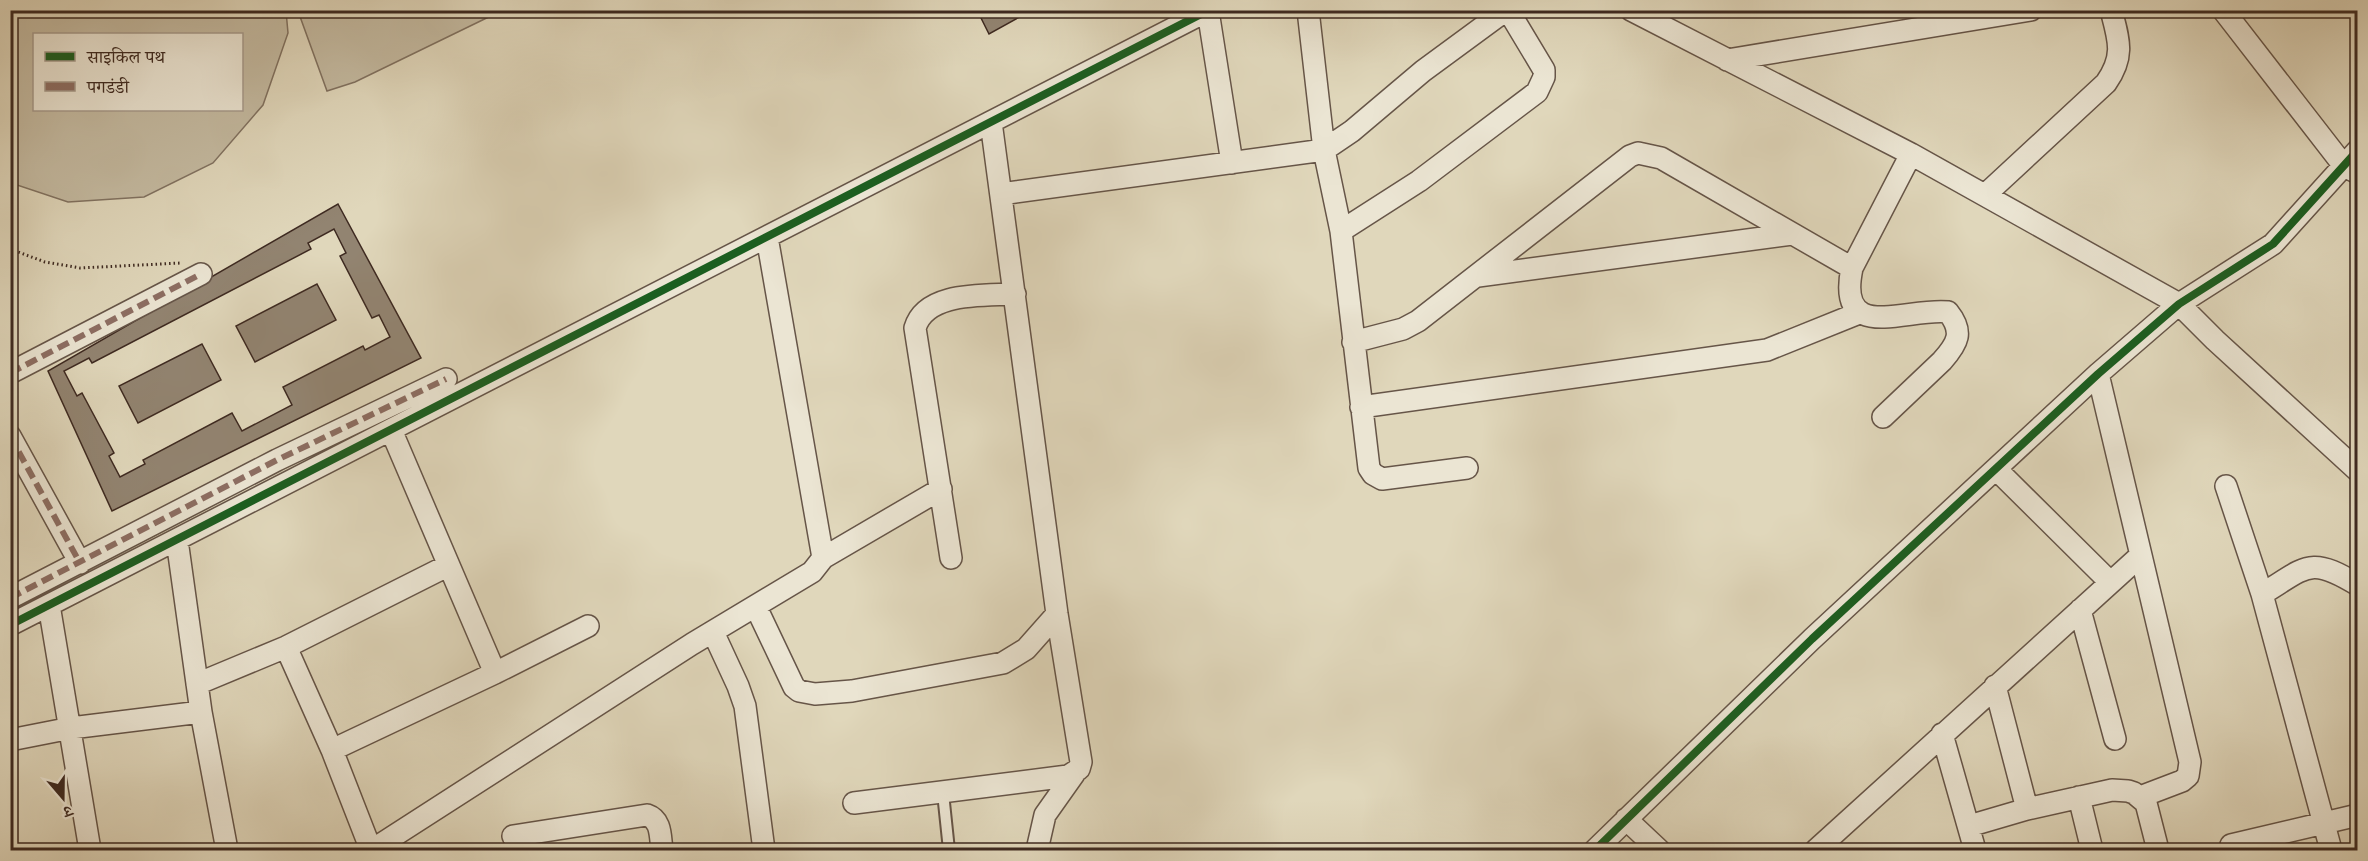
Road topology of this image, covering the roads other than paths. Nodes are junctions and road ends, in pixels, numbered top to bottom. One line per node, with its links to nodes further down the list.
1 (1308, 10): 10 (street)
2 (1507, 10): 10 (street); 16 (street)
3 (1631, 10): 8 (street)
4 (2031, 10): 8 (street)
5 (2111, 10): 15 (street)
6 (2223, 10): 12 (street)
7 (1208, 11): 9 (street); 13 (street)
8 (1727, 60): 11 (street)
9 (991, 122): 14 (street); 18 (street)
10 (1324, 150): 13 (street); 16 (street)
11 (1911, 154): 15 (street); 19 (street)
12 (2353, 163): 23 (street)
13 (1232, 164): 14 (street)
14 (1001, 194): 22 (street)
15 (1985, 195): 23 (street)
16 (1341, 231): 25 (street)
17 (1792, 234): 19 (street); 21 (street); 21 (street)
18 (767, 237): 31 (street); 40 (street)
19 (1852, 268): 24 (street)
20 (201, 274): 26 (street)
21 (1478, 276): 25 (street)
22 (1015, 294): 37 (street); 51 (street)
23 (2180, 304): 27 (street); 35 (street)
24 (1859, 313): 29 (street); 30 (street)
25 (1353, 342): 29 (street)
26 (10, 373)
27 (2098, 374): 34 (street); 39 (street)
28 (446, 379): 42 (street)
29 (1361, 407): 33 (street)
30 (1883, 417)
31 (391, 430): 38 (street); 43 (street)
32 (10, 436): 42 (street)
33 (1467, 468)
34 (1996, 469): 44 (street); 72 (street)
35 (2358, 471)
36 (2226, 486): 46 (street)
37 (941, 489): 40 (street); 41 (street)
38 (177, 540): 48 (street); 57 (street)
39 (2140, 556): 44 (street); 67 (street)
40 (823, 558): 49 (street)
41 (951, 558)
42 (80, 563): 47 (street)
43 (447, 566): 55 (street); 56 (street)
44 (2110, 582): 50 (street)
45 (2358, 585): 46 (street)
46 (2262, 594): 73 (street)
47 (10, 598)
48 (49, 605): 52 (street); 60 (street)
49 (756, 607): 51 (street); 54 (street)
50 (2080, 609): 58 (street); 62 (street)
51 (1058, 614): 65 (street)
52 (10, 625)
53 (588, 626): 56 (street)
54 (713, 633): 79 (street); 81 (street)
55 (286, 647): 57 (street); 64 (street)
56 (495, 673): 64 (street)
57 (197, 684): 59 (street)
58 (1995, 687): 61 (street); 70 (street)
59 (201, 712): 60 (street); 78 (street)
60 (71, 729): 63 (street); 77 (street)
61 (1942, 734): 74 (street); 86 (street)
62 (2115, 739)
63 (10, 740)
64 (332, 750): 79 (street)
65 (1074, 774): 66 (street); 83 (street)
66 (943, 793): 69 (street); 82 (lane)
67 (2140, 797): 68 (street); 89 (street)
68 (2079, 798): 70 (street); 88 (street)
69 (854, 803)
70 (2027, 809): 74 (street)
71 (2358, 815): 73 (street)
72 (1626, 819): 84 (street); 85 (street)
73 (2325, 824): 76 (street); 90 (street)
74 (1969, 826): 87 (street)
75 (513, 836): 80 (street)
76 (2231, 845)
77 (90, 850)
78 (227, 850)
79 (371, 850)
80 (662, 850)
81 (764, 850)
82 (949, 850)
83 (1037, 850)
84 (1595, 850)
85 (1659, 850)
86 (1816, 850)
87 (1975, 850)
88 (2092, 850)
89 (2158, 850)
90 (2331, 850)

